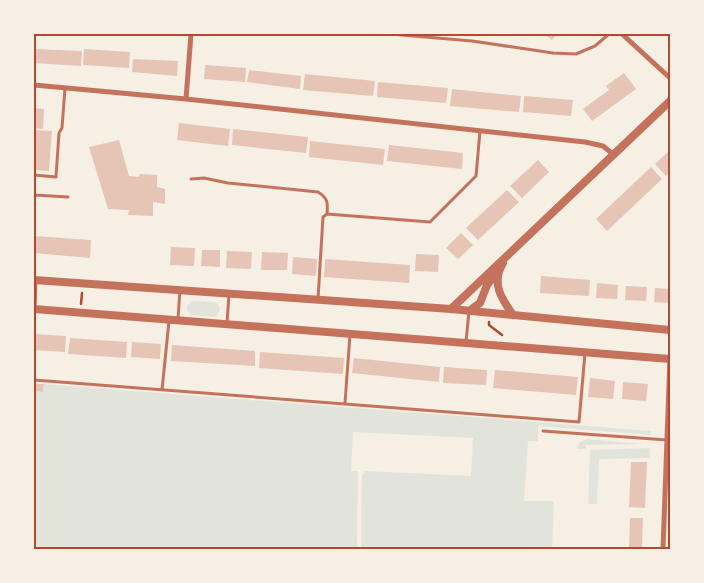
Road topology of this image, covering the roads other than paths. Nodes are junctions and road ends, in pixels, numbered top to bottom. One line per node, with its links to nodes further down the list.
1 (192, 34): 8 (street)
2 (390, 34): 3 (lane)
3 (608, 34)
4 (622, 34): 5 (street)
5 (670, 78)
6 (34, 85): 7 (street)
7 (65, 88): 8 (street); 12 (lane)
8 (186, 99): 10 (street)
9 (670, 101): 11 (street)
10 (480, 131): 11 (street); 16 (lane)
11 (614, 155): 17 (street)
12 (34, 175)
13 (191, 179): 16 (lane)
14 (34, 195): 15 (lane)
15 (68, 198)
16 (327, 214): 22 (lane)
17 (508, 255): 18 (street); 24 (street)
18 (500, 269): 25 (street); 26 (street)
19 (35, 280): 20 (street); 23 (lane)
20 (180, 290): 21 (street); 27 (lane)
21 (229, 293): 22 (street); 28 (lane)
22 (318, 300): 24 (street)
23 (34, 309): 27 (street)
24 (451, 309): 25 (street)
25 (469, 311): 26 (street); 31 (lane)
26 (513, 315): 29 (street)
27 (174, 320): 28 (street); 35 (lane)
28 (227, 324): 30 (street)
29 (670, 330)
30 (350, 333): 31 (street); 36 (lane)
31 (466, 343): 32 (street)
32 (585, 352): 33 (street); 36 (lane)
33 (670, 358): 38 (street)
34 (34, 380): 35 (lane)
35 (162, 390): 36 (lane)
36 (345, 403)
37 (543, 431): 38 (lane)
38 (667, 440): 39 (street)
39 (668, 458): 40 (street)
40 (664, 536): 41 (street); 42 (street)
41 (670, 536)
42 (663, 549)

